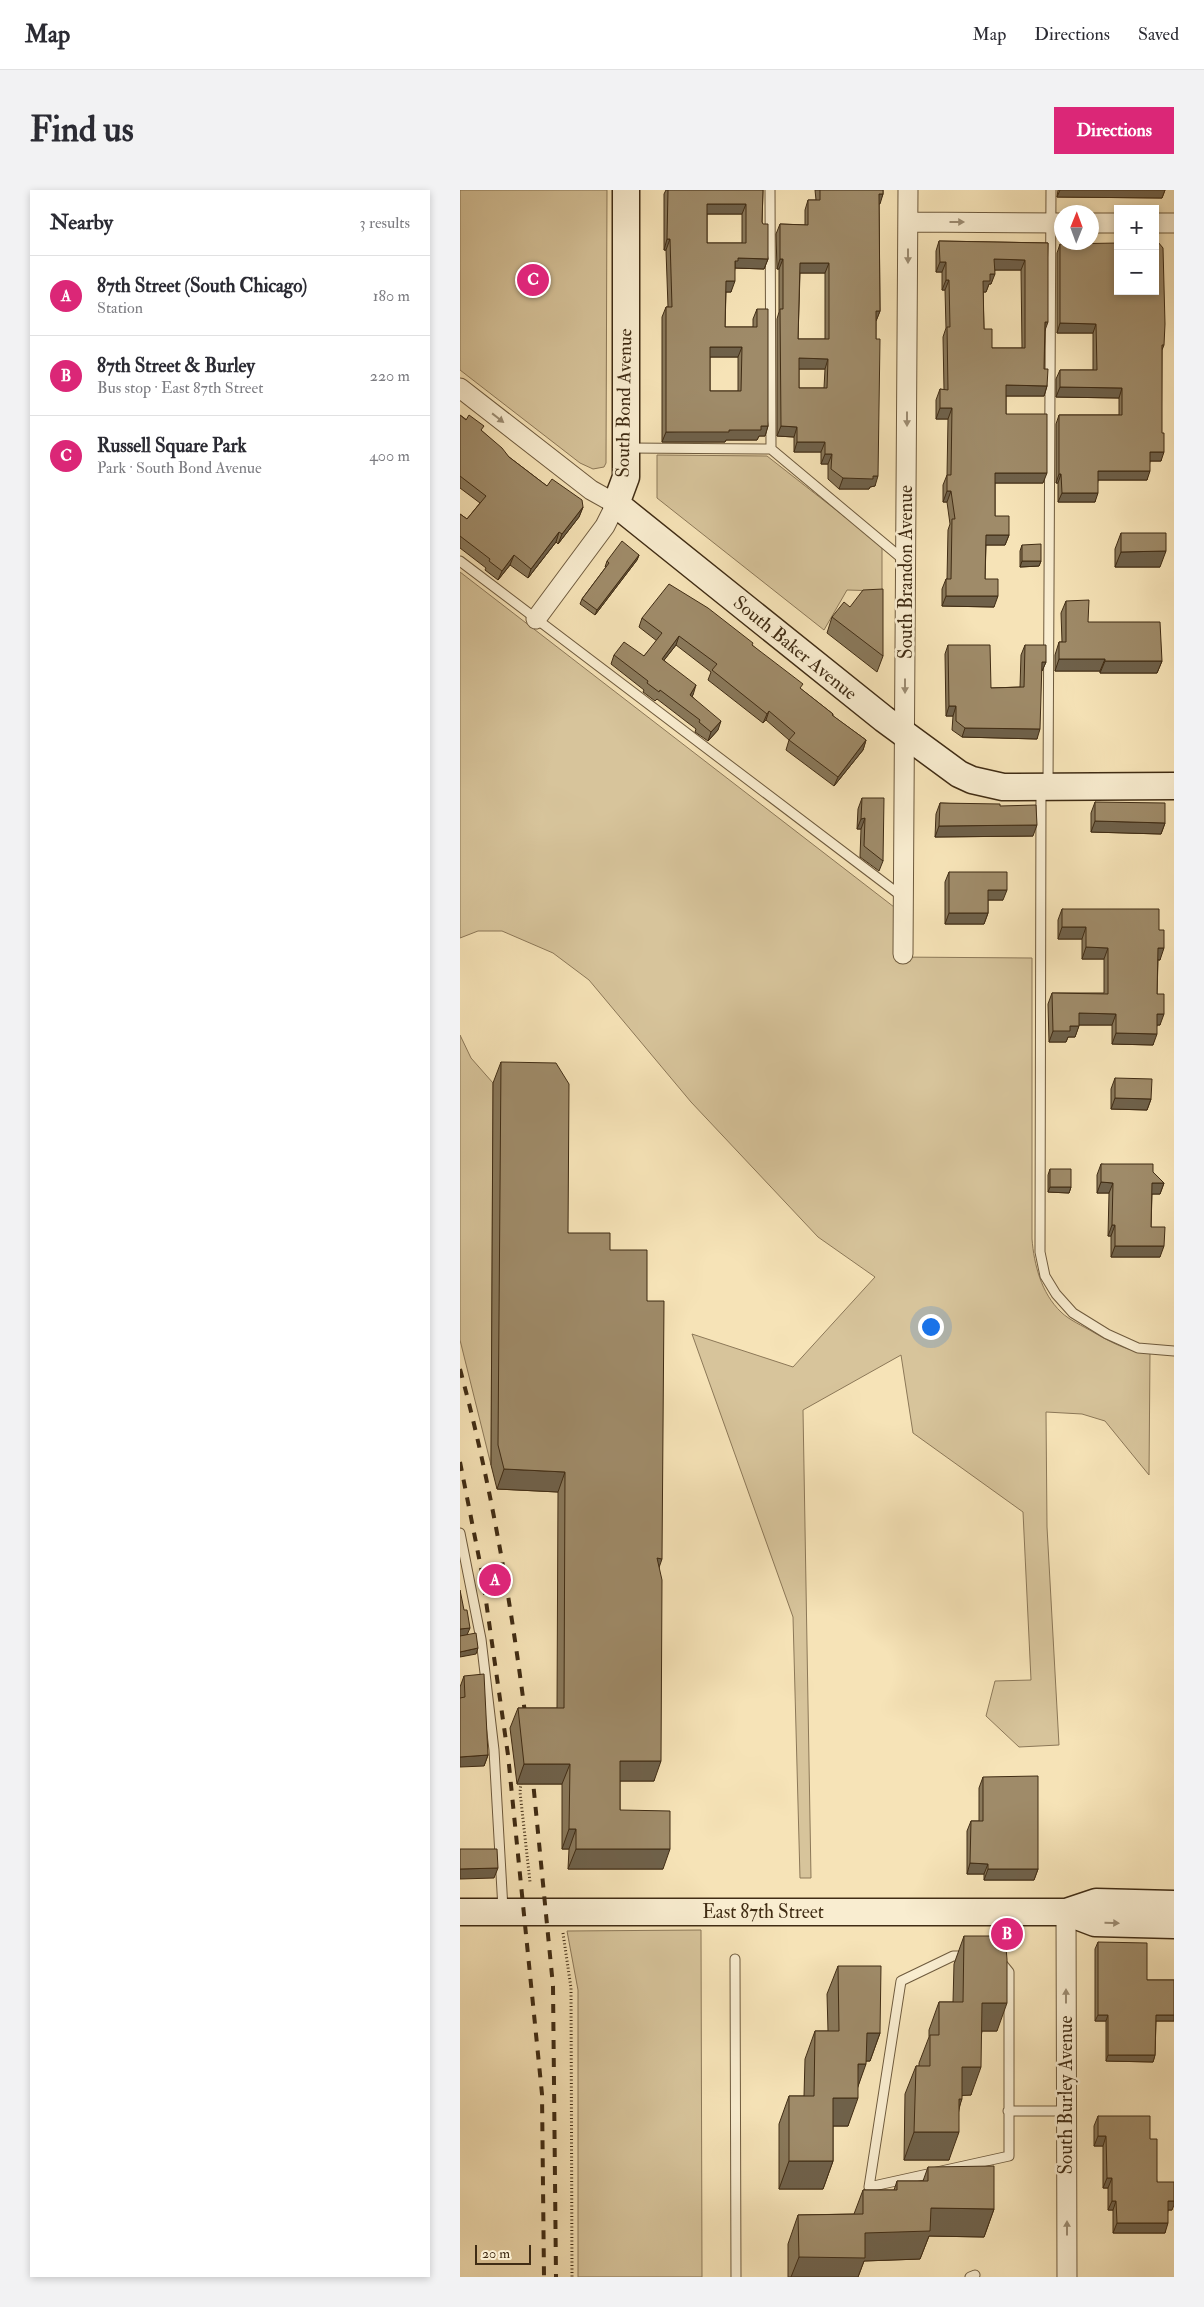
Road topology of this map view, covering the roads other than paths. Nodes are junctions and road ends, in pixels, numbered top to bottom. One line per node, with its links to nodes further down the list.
1 (626, 190): 14 (street, South Bond Avenue)
2 (770, 190): 15 (lane)
3 (908, 190): 6 (street, South Brandon Avenue)
4 (1051, 190): 5 (lane)
5 (1054, 210)
6 (908, 222): 7 (street, one-way to 7); 18 (street, South Brandon Avenue, one-way to 18)
7 (1054, 223)
8 (1099, 223): 9 (street)
9 (1114, 223)
10 (1159, 223): 11 (street)
11 (1174, 223)
12 (1055, 250): 22 (lane)
13 (460, 388): 16 (street, South Baker Avenue, one-way to 16)
14 (626, 448): 15 (lane); 16 (street, South Bond Avenue)
15 (771, 449): 18 (lane)
16 (616, 504): 19 (street, South Bond Avenue); 20 (street, South Baker Avenue)
17 (460, 561): 19 (lane)
18 (906, 562): 20 (street, South Brandon Avenue, one-way to 20)
19 (536, 619): 23 (lane)
20 (905, 736): 22 (street, South Baker Avenue); 23 (street, South Brandon Avenue)
21 (1174, 786): 22 (street, South Baker Avenue)
22 (1044, 788): 25 (lane)
23 (904, 898): 24 (street, South Brandon Avenue)
24 (903, 954)
25 (1174, 1350)
26 (460, 1533): 29 (lane)
27 (1174, 1904): 30 (street, East 87th Street)
28 (460, 1912): 29 (street, East 87th Street)
29 (503, 1912): 30 (street, East 87th Street)
30 (1066, 1912): 31 (street, East 87th Street, one-way to 31); 33 (street, South Burley Avenue, one-way to 30)
31 (1174, 1925)
32 (735, 1959): 35 (lane)
33 (1066, 2111): 34 (lane); 36 (street, South Burley Avenue, one-way to 33)
34 (1008, 2112): 34 (lane)
35 (736, 2277)
36 (1067, 2277)

